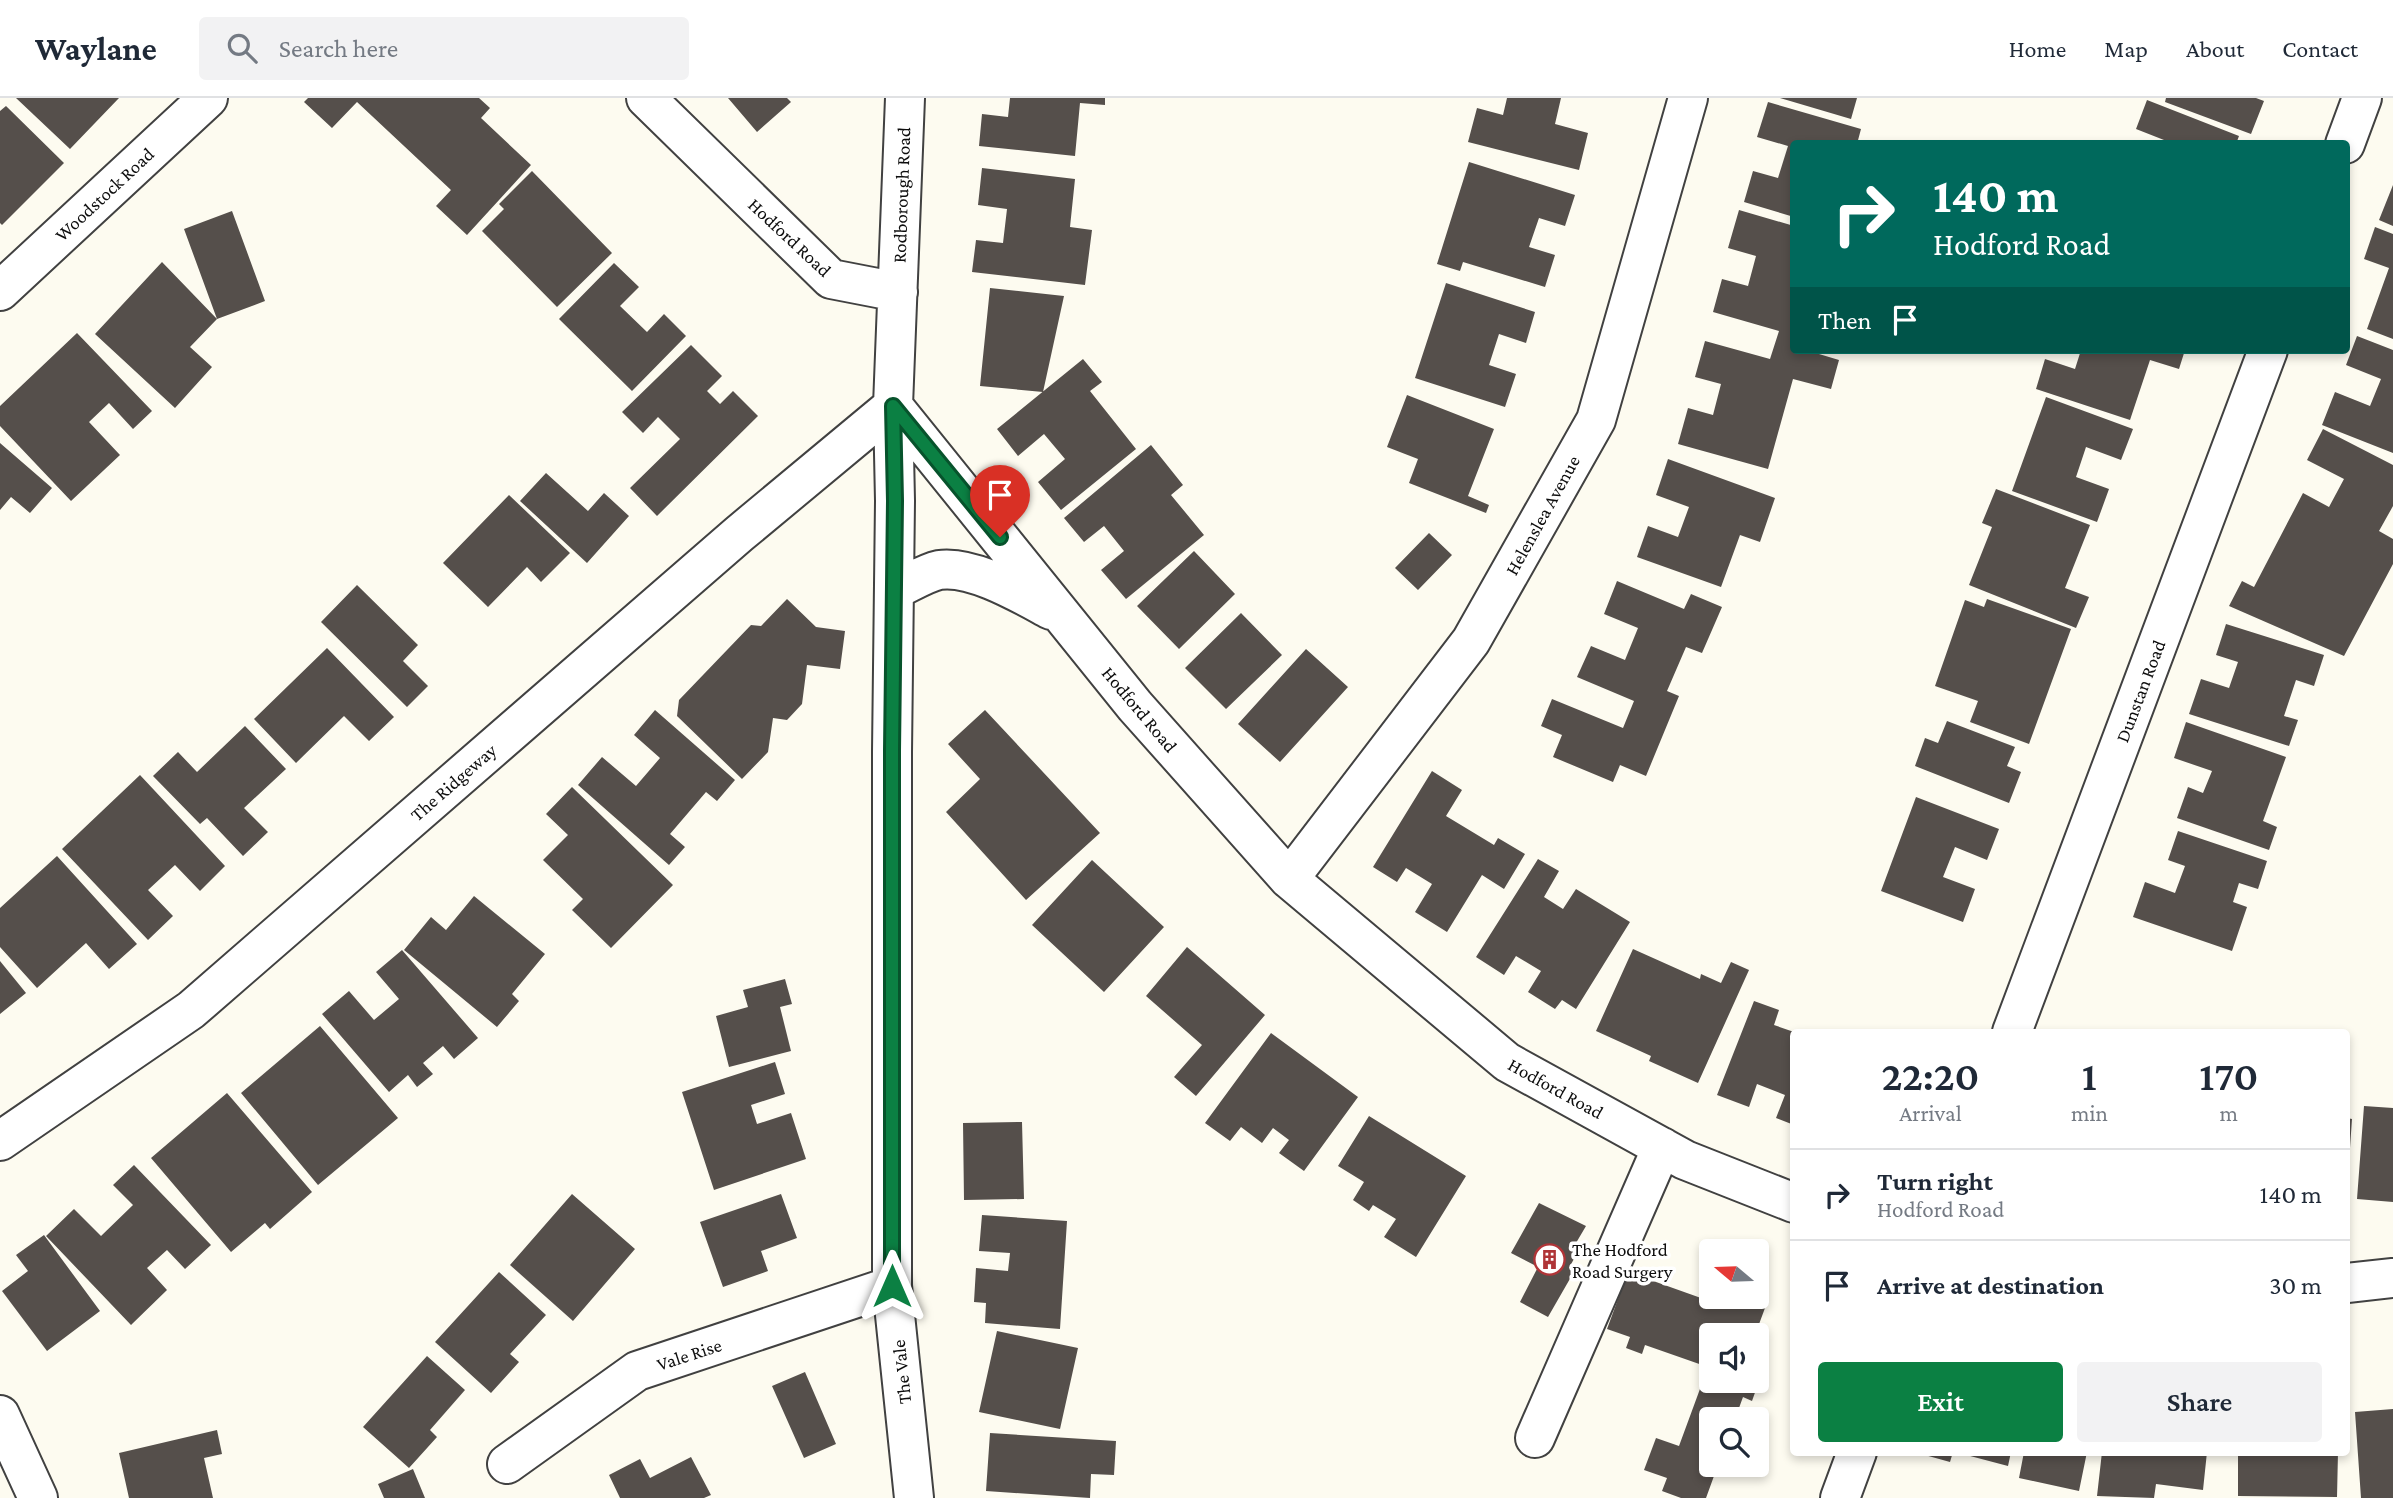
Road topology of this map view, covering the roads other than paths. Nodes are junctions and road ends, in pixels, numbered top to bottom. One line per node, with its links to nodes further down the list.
1 (208, 98): 7 (street, Woodstock Road)
2 (646, 98): 8 (street, Hodford Road)
3 (905, 98): 8 (street, Rodborough Road)
4 (1688, 98): 13 (street, Helenslea Avenue)
5 (2362, 98): 6 (street)
6 (2346, 140)
7 (0, 290)
8 (898, 292): 10 (street)
9 (2266, 354): 14 (street, Dunstan Road)
10 (893, 406): 11 (street, The Vale); 12 (street, Hodford Road); 15 (street, The Ridgeway)
11 (894, 590): 12 (street); 20 (street, The Vale)
12 (1065, 618): 13 (street, Hodford Road)
13 (1289, 879): 16 (street, Hodford Road)
14 (2013, 1029)
15 (0, 1141)
16 (1662, 1147): 17 (street, Hodford Road); 22 (street)
17 (1790, 1201)
18 (2393, 1278): 19 (street)
19 (2350, 1283)
20 (892, 1286): 24 (street, Vale Rise); 26 (street, The Vale)
21 (0, 1415): 25 (street)
22 (1535, 1438)
23 (1856, 1456): 27 (street)
24 (507, 1464)
25 (38, 1498)
26 (914, 1498)
27 (1840, 1498)

